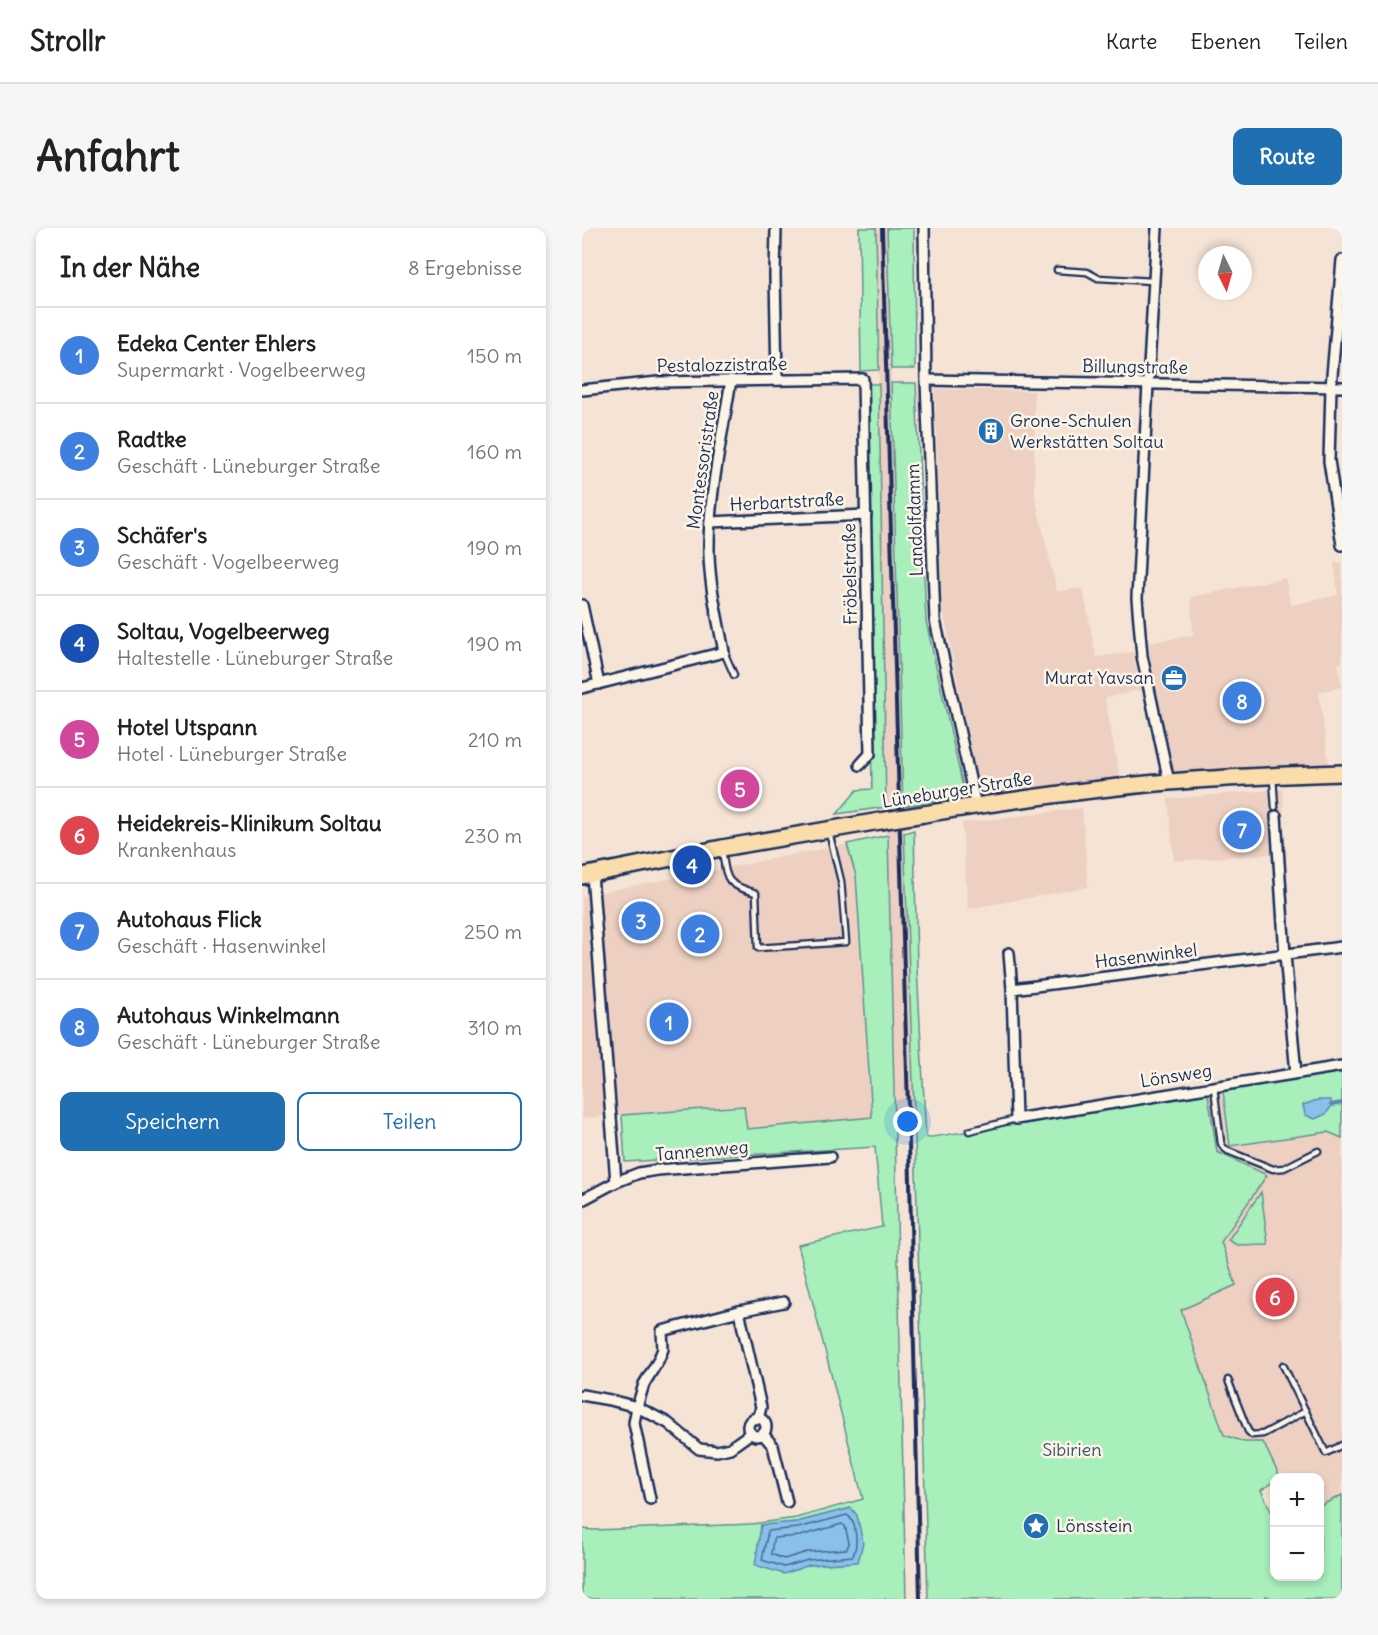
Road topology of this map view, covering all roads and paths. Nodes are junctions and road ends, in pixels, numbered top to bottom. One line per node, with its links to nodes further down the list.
1 (776, 228): 9 (street)
2 (924, 228): 10 (street, Landolfdamm)
3 (1157, 228): 6 (street)
4 (1342, 260): 12 (street)
5 (1057, 270): 6 (lane)
6 (1153, 281): 11 (street)
7 (864, 379): 9 (street, Pestalozzistraße); 15 (street, Fröbelstraße)
8 (731, 380): 9 (street, Pestalozzistraße); 14 (street, Pestalozzistraße); 16 (street, Montessoristraße)
9 (777, 380)
10 (927, 380): 11 (street, Billungstraße); 27 (street, Landolfdamm)
11 (1148, 384): 12 (street, Billungstraße); 26 (street)
12 (1331, 387): 13 (street, Billungstraße); 17 (street)
13 (1342, 387)
14 (582, 390)
15 (866, 515): 16 (street, Herbartstraße); 23 (street, Fröbelstraße)
16 (710, 522): 19 (street, Montessoristraße)
17 (1342, 545)
18 (582, 605): 21 (street)
19 (724, 652): 20 (lane); 21 (street)
20 (734, 675)
21 (599, 684): 22 (street)
22 (582, 688)
23 (860, 765)
24 (1342, 773): 25 (main road, Lüneburger Straße)
25 (1273, 775): 26 (main road, Lüneburger Straße); 28 (lane)
26 (1169, 782): 27 (main road, Lüneburger Straße)
27 (976, 806): 29 (main road, Lüneburger Straße, bridge)
28 (1276, 811): 34 (street)
29 (829, 830): 30 (main road, Lüneburger Straße); 30 (lane)
30 (722, 848): 31 (main road, Lüneburger Straße)
31 (587, 875): 43 (street)
32 (1342, 947): 34 (street, Hasenwinkel)
33 (1009, 953): 35 (street)
34 (1285, 955): 35 (street, Hasenwinkel); 37 (street)
35 (1012, 989): 39 (street)
36 (1342, 1066): 37 (street, Lönsweg)
37 (1296, 1073): 38 (street, Lönsweg)
38 (1214, 1087): 39 (street, Lönsweg); 41 (lane)
39 (1016, 1119): 40 (lane)
40 (969, 1131)
41 (1318, 1151)
42 (830, 1157): 43 (street, Tannenweg)
43 (616, 1182): 44 (street, Tannenweg)
44 (582, 1200)
45 (784, 1302): 46 (street)
46 (739, 1311): 50 (street); 52 (street)
47 (1283, 1365): 51 (lane)
48 (1228, 1380): 51 (lane)
49 (582, 1395): 50 (street)
50 (637, 1407): 53 (street); 56 (street)
51 (1306, 1412): 55 (lane)
52 (758, 1419): 53 (street); 54 (street)
53 (751, 1433): 54 (street)
54 (763, 1434): 57 (street)
55 (1342, 1445)
56 (650, 1499)
57 (787, 1502)

